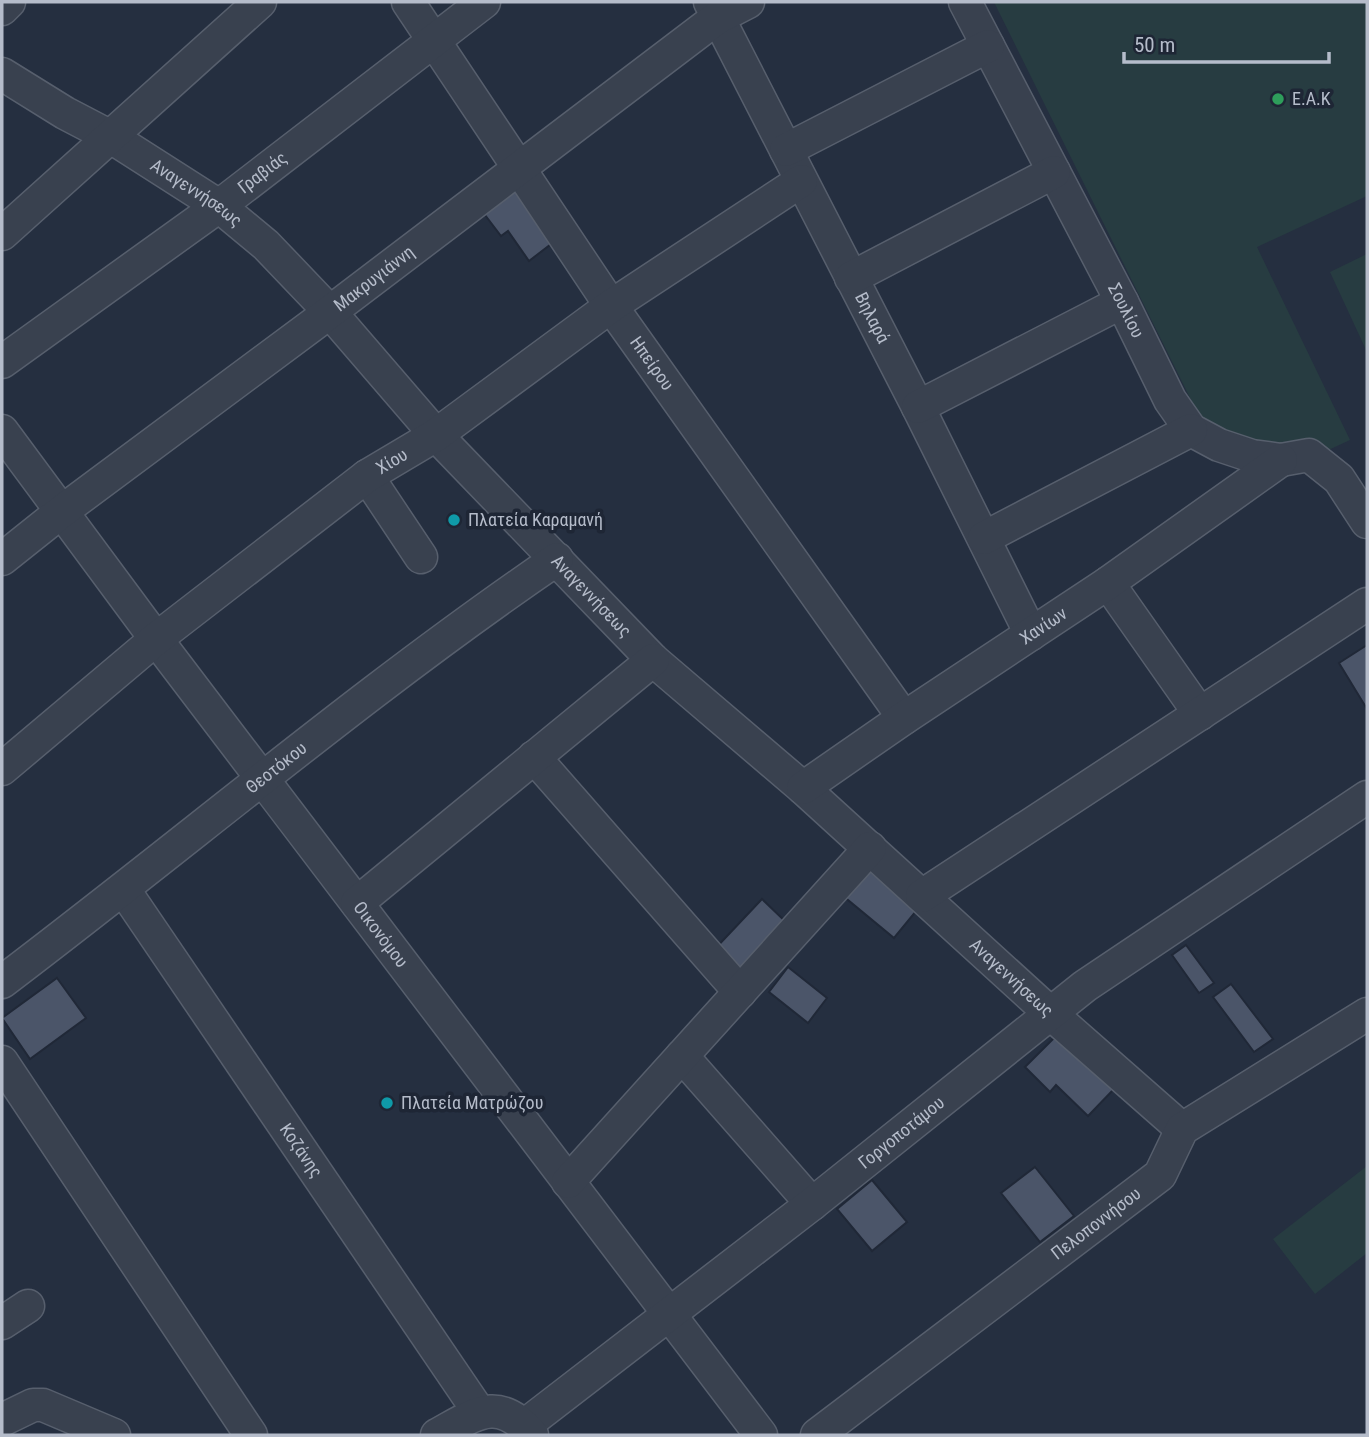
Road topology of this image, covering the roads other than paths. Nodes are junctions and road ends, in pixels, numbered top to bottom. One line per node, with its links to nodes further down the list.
1 (9, 2): 7 (street)
2 (260, 2): 12 (street)
3 (408, 2): 9 (street, Ηπείρου)
4 (484, 2): 9 (street, Γραβιάς)
5 (748, 2): 8 (street, Μακρυγιάννη)
6 (965, 2): 10 (street, Σουλίου)
7 (2, 9)
8 (714, 10): 13 (street, Βηλαρά); 14 (street, Μακρυγιάννη)
9 (433, 40): 14 (street, Ηπείρου); 17 (street, Γραβιάς)
10 (988, 46): 13 (street); 15 (street, Σουλίου)
11 (2, 74): 12 (street, Αναγεννήσεως)
12 (111, 137): 17 (street, Αναγεννήσεως); 18 (street)
13 (786, 150): 16 (street, Βηλαρά)
14 (519, 169): 21 (street, Ηπείρου); 22 (street, Μακρυγιάννη)
15 (1054, 172): 19 (street); 20 (street, Σουλίου)
16 (801, 181): 19 (street, Βηλαρά); 21 (street, Χίου)
17 (219, 206): 22 (street, Αναγεννήσεως); 23 (street, Γραβιάς)
18 (2, 234)
19 (851, 278): 24 (street, Βηλαρά)
20 (1122, 302): 24 (street); 25 (street, Σουλίου)
21 (611, 306): 27 (street, Χίου); 42 (street, Ηπείρου)
22 (330, 312): 27 (street, Αναγεννήσεως); 30 (street, Μακρυγιάννη)
23 (2, 362)
24 (918, 407): 32 (street, Βηλαρά)
25 (1191, 430): 28 (street, Σουλίου); 32 (street)
26 (2, 431): 30 (street, Οικονόμου)
27 (436, 435): 29 (street, Χίου); 35 (street, Αναγεννήσεως)
28 (1281, 460): 31 (street, Σουλίου); 36 (street, Χανίων)
29 (367, 476): 33 (street); 39 (street, Χίου)
30 (61, 512): 34 (street, Μακρυγιάννη); 39 (street, Οικονόμου)
31 (1367, 522)
32 (984, 538): 38 (street, Βηλαρά)
33 (421, 557)
34 (2, 559)
35 (557, 559): 40 (street, Αναγεννήσεως); 45 (street, Θεοτόκου)
36 (1108, 583): 38 (street, Χανίων); 41 (street)
37 (1367, 604): 41 (street)
38 (1031, 634): 42 (street, Χανίων)
39 (156, 639): 44 (street, Χίου); 45 (street, Οικονόμου)
40 (653, 660): 43 (street); 46 (street, Αναγεννήσεως)
41 (1200, 714): 50 (street)
42 (904, 718): 46 (street, Χανίων)
43 (534, 757): 51 (street); 53 (street)
44 (2, 769)
45 (263, 780): 49 (street, Θεοτόκου); 51 (street, Οικονόμου)
46 (803, 788): 48 (street, Αναγεννήσεως)
47 (1367, 797): 54 (street, Γοργοποτάμου)
48 (870, 848): 50 (street, Αναγεννήσεως); 53 (street)
49 (124, 890): 52 (street, Θεοτόκου); 64 (street, Κοζάνης)
50 (922, 896): 54 (street, Αναγεννήσεως)
51 (357, 903): 59 (street, Οικονόμου)
52 (2, 982)
53 (740, 992): 56 (street)
54 (1050, 1013): 58 (street, Αναγεννήσεως); 60 (street, Γοργοποτάμου)
55 (1367, 1014): 58 (street)
56 (682, 1056): 59 (street); 60 (street)
57 (2, 1062): 68 (street)
58 (1182, 1129): 71 (street, Πελοποννήσου)
59 (568, 1182): 62 (street, Οικονόμου)
60 (812, 1204): 62 (street, Γοργοποτάμου)
61 (28, 1306): 63 (street)
62 (670, 1315): 66 (street, Γοργοποτάμου); 70 (street, Οικονόμου)
63 (2, 1323)
64 (479, 1412): 66 (street, Γοργοποτάμου); 69 (street)
65 (2, 1420): 67 (street)
66 (528, 1431)
67 (114, 1435)
68 (251, 1435)
69 (437, 1435)
70 (761, 1435)
71 (817, 1435)

